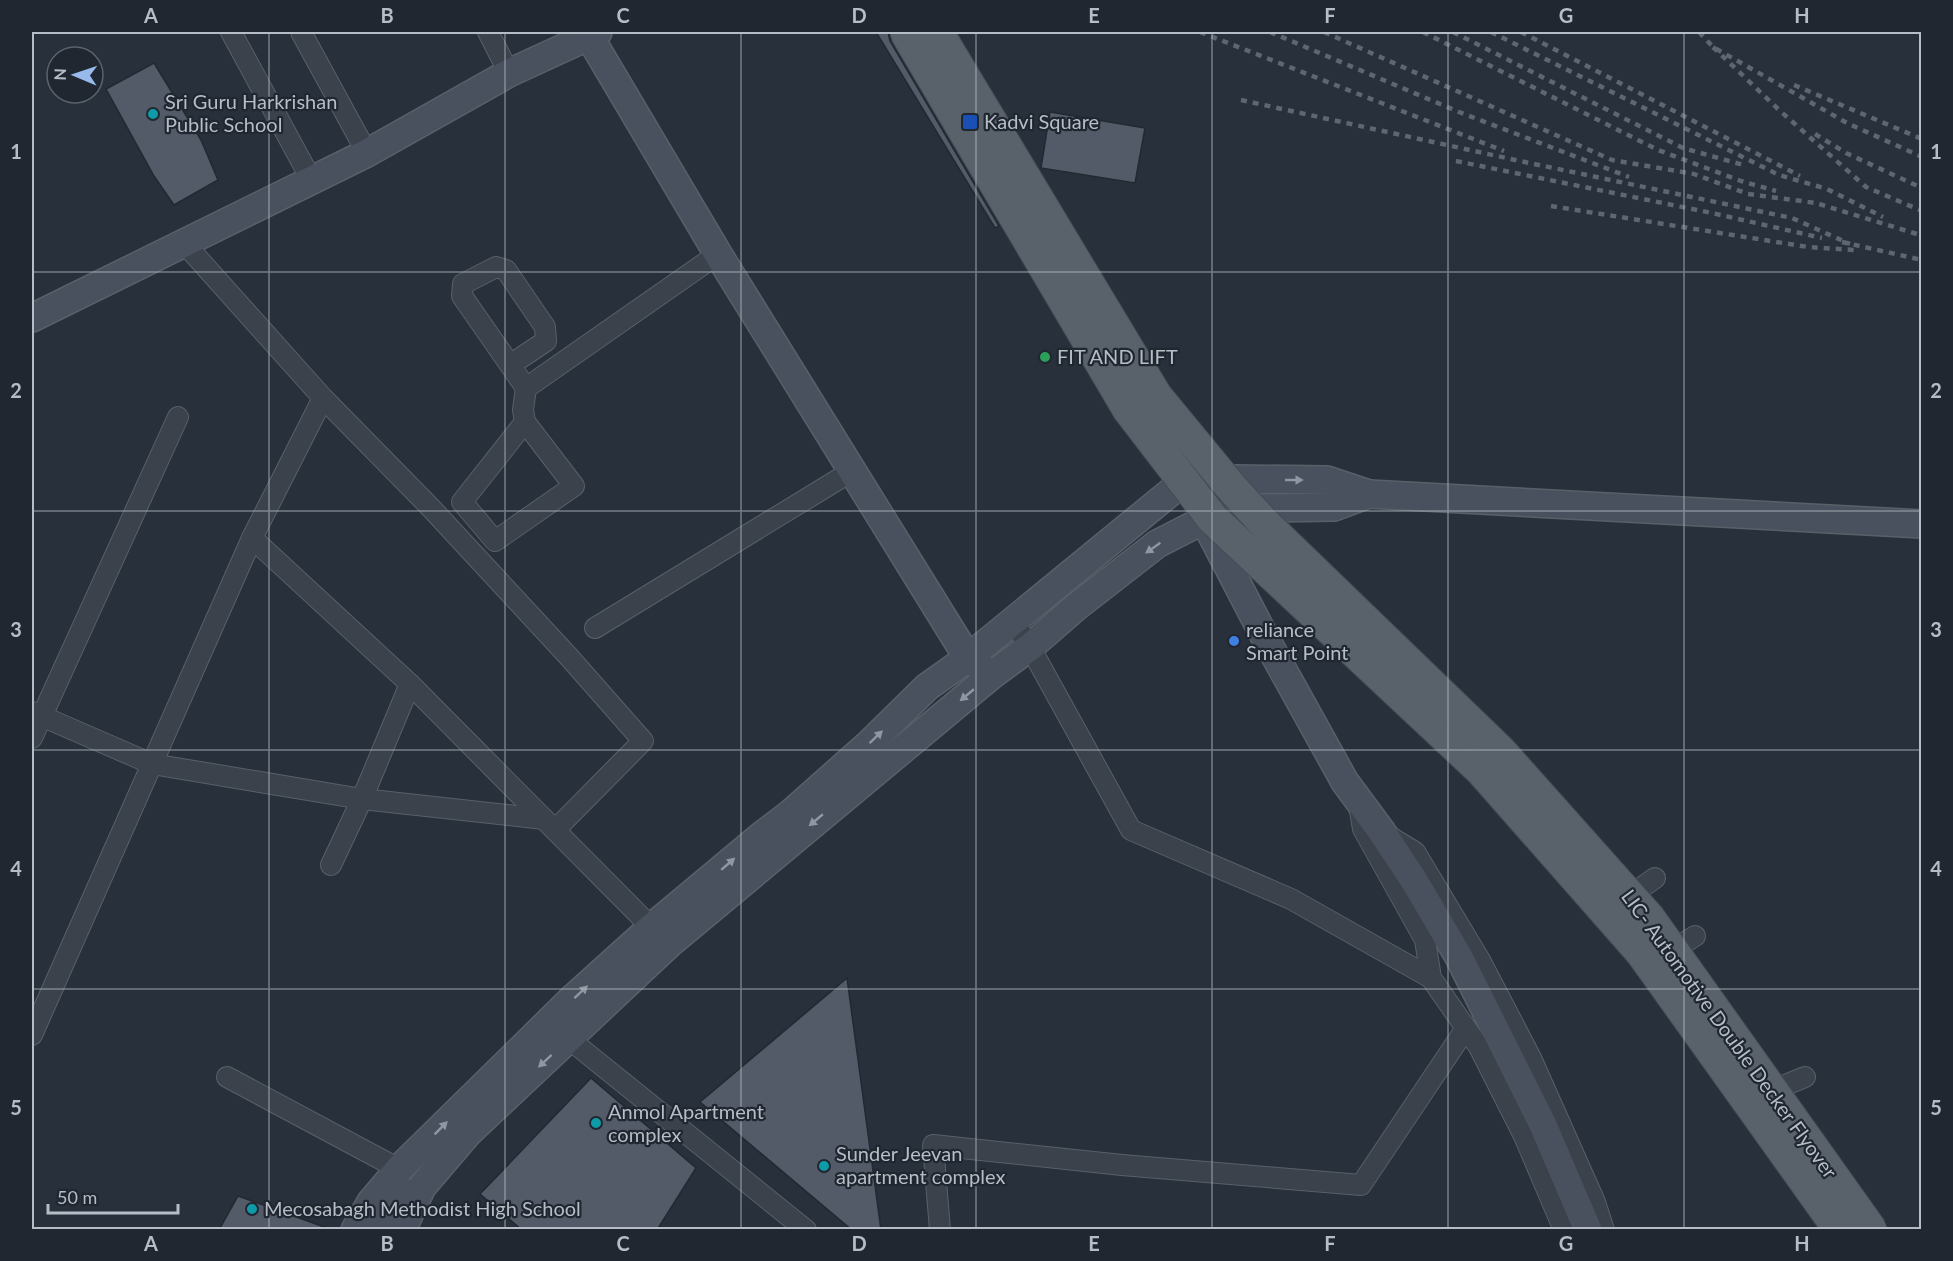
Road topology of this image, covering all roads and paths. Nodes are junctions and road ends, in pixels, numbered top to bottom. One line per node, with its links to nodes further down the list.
1 (231, 32): 11 (street)
2 (301, 32): 10 (street)
3 (488, 32): 9 (street)
4 (896, 32): 22 (main road)
5 (906, 32): 58 (main road, LIC- Automotive Double Decker Flyover, bridge)
6 (937, 32): 59 (main road, LIC- Automotive Double Decker Flyover, bridge)
7 (949, 32): 21 (main road)
8 (591, 33): 9 (main road); 13 (main road)
9 (509, 74): 10 (main road)
10 (367, 153): 11 (main road)
11 (312, 181): 12 (main road)
12 (185, 244): 14 (main road); 17 (street)
13 (718, 254): 16 (street); 20 (main road)
14 (32, 318)
15 (510, 365): 15 (street); 16 (street)
16 (526, 388): 19 (street)
17 (323, 398): 27 (street); 39 (street)
18 (178, 417): 34 (street)
19 (525, 422): 19 (street)
20 (852, 471): 29 (street); 31 (main road)
21 (1236, 480): 22 (main road); 23 (main road, one-way to 23); 24 (main road)
22 (1178, 486): 25 (main road); 28 (main road)
23 (1369, 494): 24 (main road); 26 (main road)
24 (1262, 508): 25 (main road); 60 (main road)
25 (1204, 520): 30 (main road, one-way to 30); 38 (main road); 57 (main road)
26 (1922, 524)
27 (252, 538): 33 (street); 36 (street)
28 (1013, 621): 30 (street); 31 (main road)
29 (595, 628)
30 (1030, 647): 32 (main road); 43 (street)
31 (968, 658): 32 (main road); 42 (main road, one-way to 31)
32 (992, 675): 42 (main road, one-way to 42)
33 (410, 684): 37 (street); 39 (street)
34 (36, 715): 35 (street); 36 (street)
35 (32, 738)
36 (152, 764): 37 (street); 45 (street)
37 (362, 799): 39 (street); 41 (street)
38 (1358, 799): 40 (main road); 43 (street)
39 (549, 824): 42 (street)
40 (1382, 832): 55 (main road); 56 (street)
41 (331, 865)
42 (660, 935): 46 (main road); 48 (main road, one-way to 42)
43 (1431, 978): 44 (street)
44 (1466, 1028): 53 (street); 54 (street)
45 (32, 1035)
46 (569, 1039): 48 (main road, one-way to 48); 52 (street)
47 (227, 1077): 48 (street)
48 (406, 1185): 49 (main road); 50 (main road); 51 (main road)
49 (355, 1230)
50 (381, 1230)
51 (402, 1230)
52 (806, 1230)
53 (940, 1230)
54 (1564, 1230)
55 (1588, 1230)
56 (1604, 1230)
57 (1830, 1230)
58 (1840, 1230)
59 (1871, 1230)
60 (1882, 1230)

